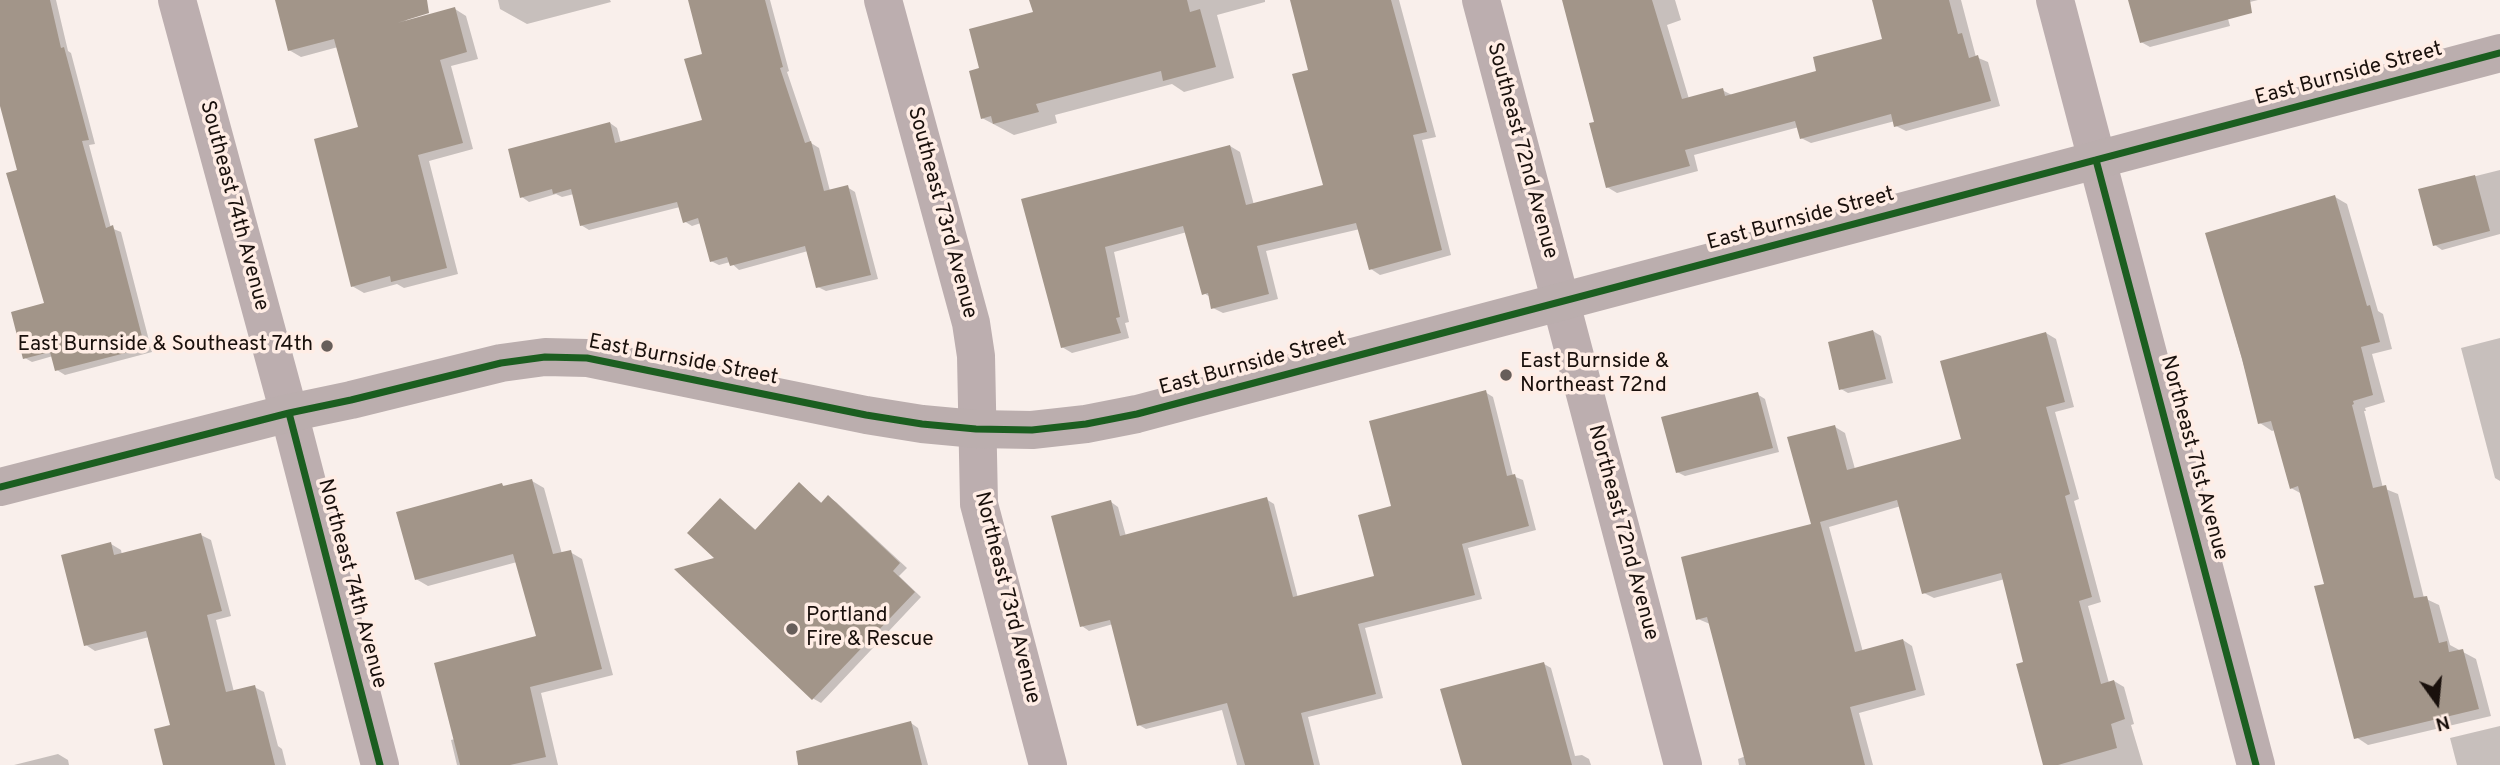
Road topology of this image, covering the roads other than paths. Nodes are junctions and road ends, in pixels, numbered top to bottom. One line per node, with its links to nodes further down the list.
1 (177, 0): 8 (street, Southeast 74th Avenue)
2 (883, 0): 9 (street, Southeast 73rd Avenue)
3 (1480, 0): 7 (street, Southeast 72nd Avenue)
4 (2054, 0): 6 (street, Northeast 71st Avenue)
5 (2500, 53): 6 (street, East Burnside Street)
6 (2096, 160): 7 (street, East Burnside Street); 14 (street, Northeast 71st Avenue)
7 (1561, 302): 9 (street, East Burnside Street); 13 (street, Northeast 72nd Avenue)
8 (289, 413): 9 (street, East Burnside Street); 10 (street, East Burnside Street); 11 (street, Northeast 74th Avenue)
9 (976, 429): 12 (street, Northeast 73rd Avenue)
10 (0, 487)
11 (380, 765)
12 (1048, 765)
13 (1683, 765)
14 (2256, 765)

